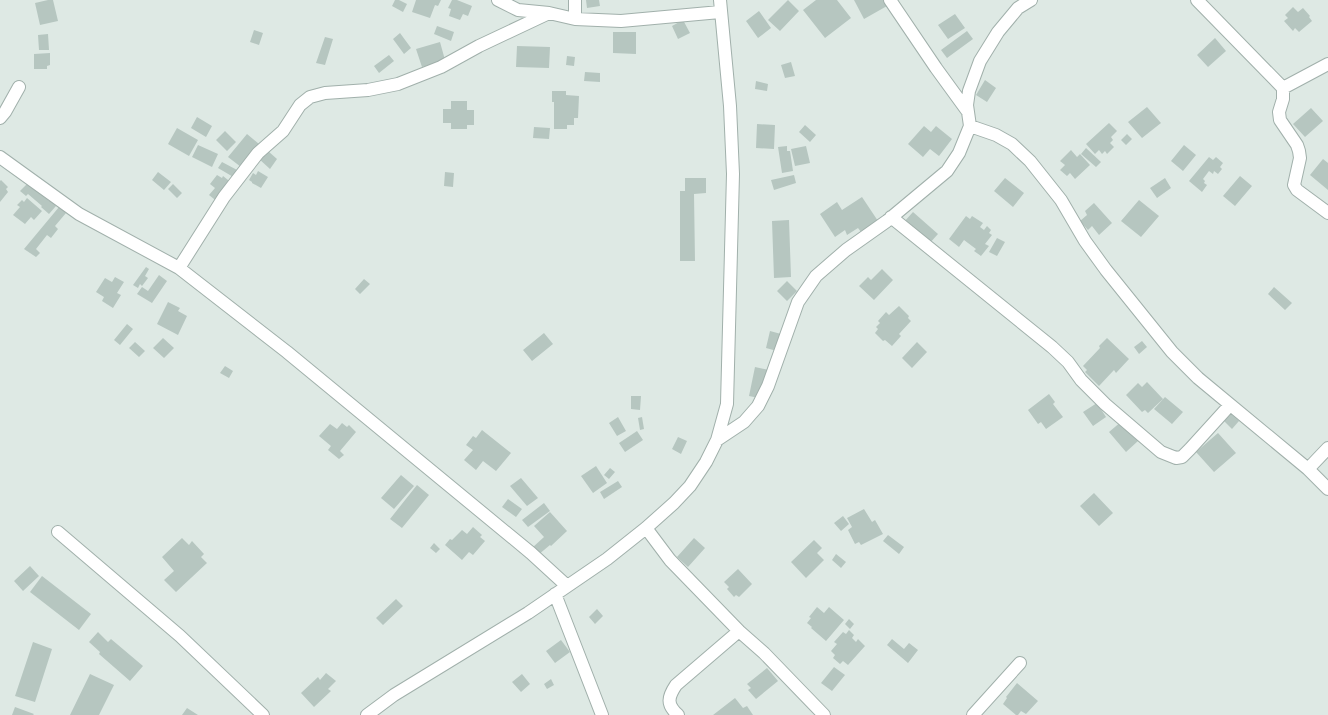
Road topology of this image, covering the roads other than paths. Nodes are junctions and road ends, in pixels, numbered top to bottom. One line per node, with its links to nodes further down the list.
1 (498, 0): 8 (street)
2 (575, 0): 9 (street)
3 (890, 0): 13 (street)
4 (1031, 0): 6 (street)
5 (1197, 0): 12 (street)
6 (1015, 4): 13 (street)
7 (720, 6): 9 (street); 21 (street)
8 (549, 13): 9 (street); 19 (street)
9 (575, 19)
10 (1328, 65): 12 (street)
11 (19, 87): 14 (street)
12 (1283, 88): 17 (street)
13 (968, 112): 15 (street)
14 (0, 118)
15 (970, 126): 18 (street); 20 (street)
16 (0, 157): 19 (street)
17 (1328, 213)
18 (891, 217): 20 (street); 21 (street)
19 (179, 268): 27 (street)
20 (1230, 405): 23 (street)
21 (717, 440): 25 (street)
22 (1328, 448): 23 (street)
23 (1308, 469): 24 (street)
24 (1328, 489)
25 (646, 528): 27 (street); 29 (street)
26 (58, 532): 31 (street)
27 (567, 586): 28 (street)
28 (555, 594): 32 (street); 33 (street)
29 (739, 631): 34 (street); 35 (street)
30 (1020, 663): 36 (street)
31 (263, 715)
32 (367, 715)
33 (602, 715)
34 (678, 715)
35 (824, 715)
36 (973, 715)

